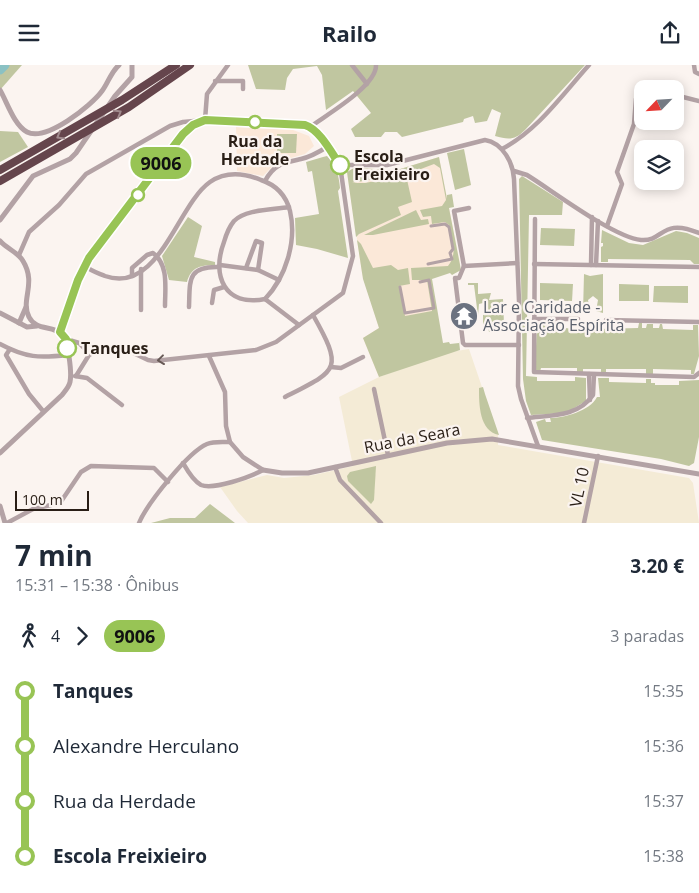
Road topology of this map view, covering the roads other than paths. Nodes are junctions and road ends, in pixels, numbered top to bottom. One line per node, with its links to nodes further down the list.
1 (118, 65): 14 (street)
2 (132, 65): 31 (street)
3 (176, 65): 23 (highway, one-way to 23)
4 (190, 65): 25 (highway, one-way to 4)
5 (228, 65): 11 (street)
6 (352, 65): 12 (street)
7 (376, 65): 12 (street)
8 (589, 65): 21 (street)
9 (694, 65): 10 (street)
10 (699, 74)
11 (215, 81): 13 (street); 17 (street)
12 (367, 84): 19 (street)
13 (243, 89)
14 (0, 90)
15 (684, 97): 16 (street)
16 (699, 101)
17 (205, 120): 19 (street); 37 (street); 43 (street)
18 (634, 124): 34 (street)
19 (310, 127): 20 (street)
20 (327, 147): 22 (street); 26 (street)
21 (502, 149): 22 (street); 24 (street)
22 (340, 165): 62 (street)
23 (0, 170)
24 (514, 171): 29 (street); 40 (street)
25 (0, 181)
26 (265, 181): 27 (street); 38 (street)
27 (289, 207): 44 (street); 51 (street)
28 (469, 208): 45 (street)
29 (592, 217): 32 (street); 42 (street)
30 (535, 219): 41 (street)
31 (0, 220)
32 (598, 221): 34 (street); 42 (street)
33 (432, 226): 39 (street)
34 (607, 226): 35 (street)
35 (699, 233)
36 (0, 241): 37 (street)
37 (19, 255): 58 (street)
38 (158, 257): 48 (street); 50 (street); 57 (street)
39 (428, 263)
40 (517, 263): 45 (street); 73 (street)
41 (534, 264): 42 (street); 63 (street)
42 (593, 265): 46 (street)
43 (85, 266): 50 (street); 70 (street)
44 (220, 266): 47 (street); 53 (street); 59 (street)
45 (464, 266): 73 (street)
46 (699, 267)
47 (246, 268): 49 (street); 49 (street)
48 (142, 269): 50 (street); 60 (street)
49 (258, 270): 51 (street)
50 (132, 276)
51 (279, 280): 55 (street)
52 (420, 282): 54 (street)
53 (224, 287): 55 (street); 56 (street)
54 (400, 287)
55 (265, 299): 68 (street)
56 (212, 303)
57 (165, 306)
58 (26, 307): 67 (street); 69 (street)
59 (189, 307)
60 (141, 309)
61 (0, 313): 67 (street)
62 (313, 315): 68 (street); 79 (street)
63 (534, 319): 64 (street); 81 (street)
64 (578, 319)
65 (606, 320): 66 (street)
66 (699, 322)
67 (19, 323): 69 (street)
68 (299, 325): 77 (street)
69 (37, 326): 70 (street)
70 (60, 332): 71 (street)
71 (66, 339): 75 (street); 76 (street)
72 (0, 344): 74 (street)
73 (519, 345): 87 (street)
74 (10, 349): 76 (street); 86 (street)
75 (90, 354): 77 (street, one-way to 75); 82 (street)
76 (68, 355): 82 (street)
77 (210, 356): 88 (street)
78 (364, 357): 79 (street)
79 (331, 367): 84 (street)
80 (699, 373): 81 (street)
81 (592, 374): 87 (street)
82 (73, 376): 85 (street); 86 (street)
83 (374, 389): 91 (street)
84 (285, 397)
85 (122, 405)
86 (43, 411): 90 (street)
87 (527, 417): 89 (street)
88 (230, 442): 93 (street); 95 (street, Rua da Seara)
89 (538, 446): 91 (street, Rua da Seara); 92 (street, Rua da Seara)
90 (0, 453)
91 (388, 455): 94 (street, Rua da Seara)
92 (598, 456): 96 (street, Rua da Seara); 102 (street, VL 10)
93 (183, 463): 95 (street); 97 (street)
94 (335, 467): 95 (street, Rua da Seara); 101 (street)
95 (263, 470)
96 (699, 474)
97 (168, 481): 99 (street); 100 (street)
98 (0, 506): 99 (street)
99 (6, 523)
100 (139, 523)
101 (381, 523)
102 (584, 523)

